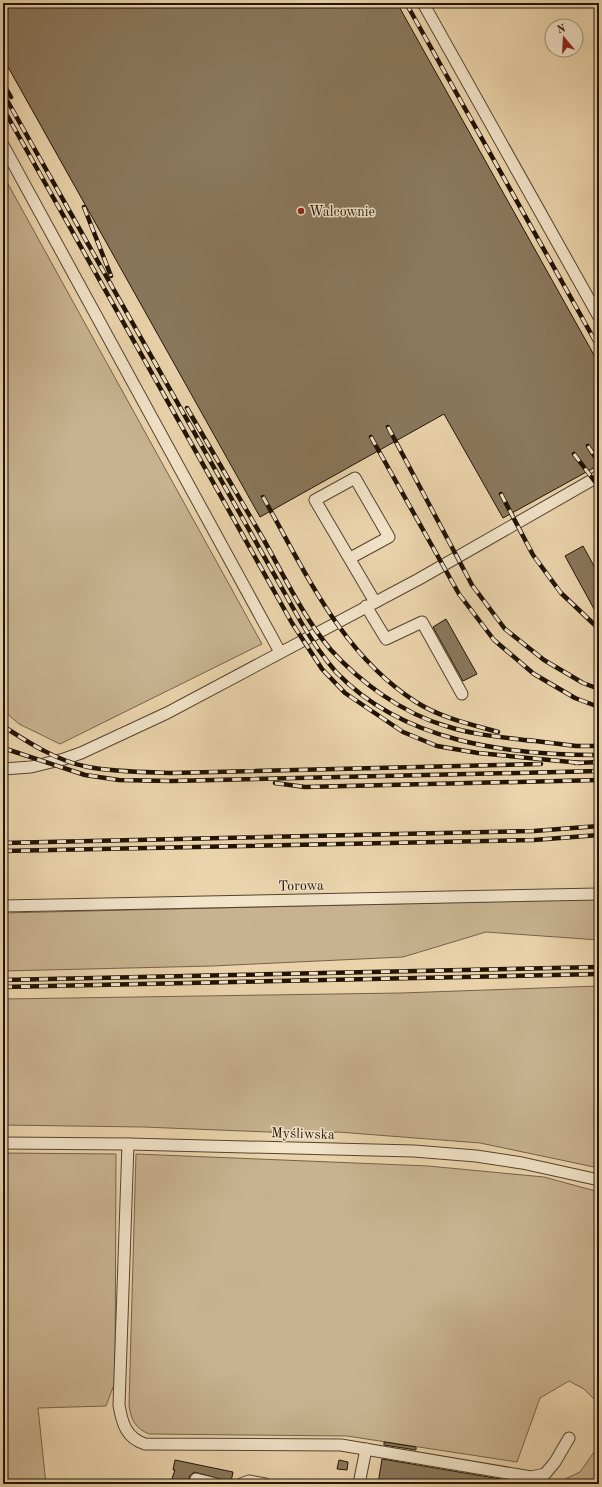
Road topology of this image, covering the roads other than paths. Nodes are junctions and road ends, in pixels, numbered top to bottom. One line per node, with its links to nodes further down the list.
1 (423, 3): 3 (street)
2 (3, 146): 7 (street)
3 (599, 317)
4 (599, 476): 6 (street)
5 (354, 556): 6 (street)
6 (371, 604): 7 (street); 8 (street)
7 (280, 652): 9 (street)
8 (462, 694)
9 (3, 769)
10 (599, 894): 11 (street, Torowa)
11 (3, 906)
12 (3, 1143): 13 (street, Myśliwska)
13 (128, 1144): 14 (street, Myśliwska); 16 (street)
14 (599, 1180)
15 (569, 1438): 17 (street)
16 (366, 1449): 17 (street); 22 (street)
17 (508, 1478)
18 (196, 1479): 19 (street)
19 (216, 1484)
20 (241, 1484): 21 (street)
21 (265, 1484)
22 (359, 1484)

